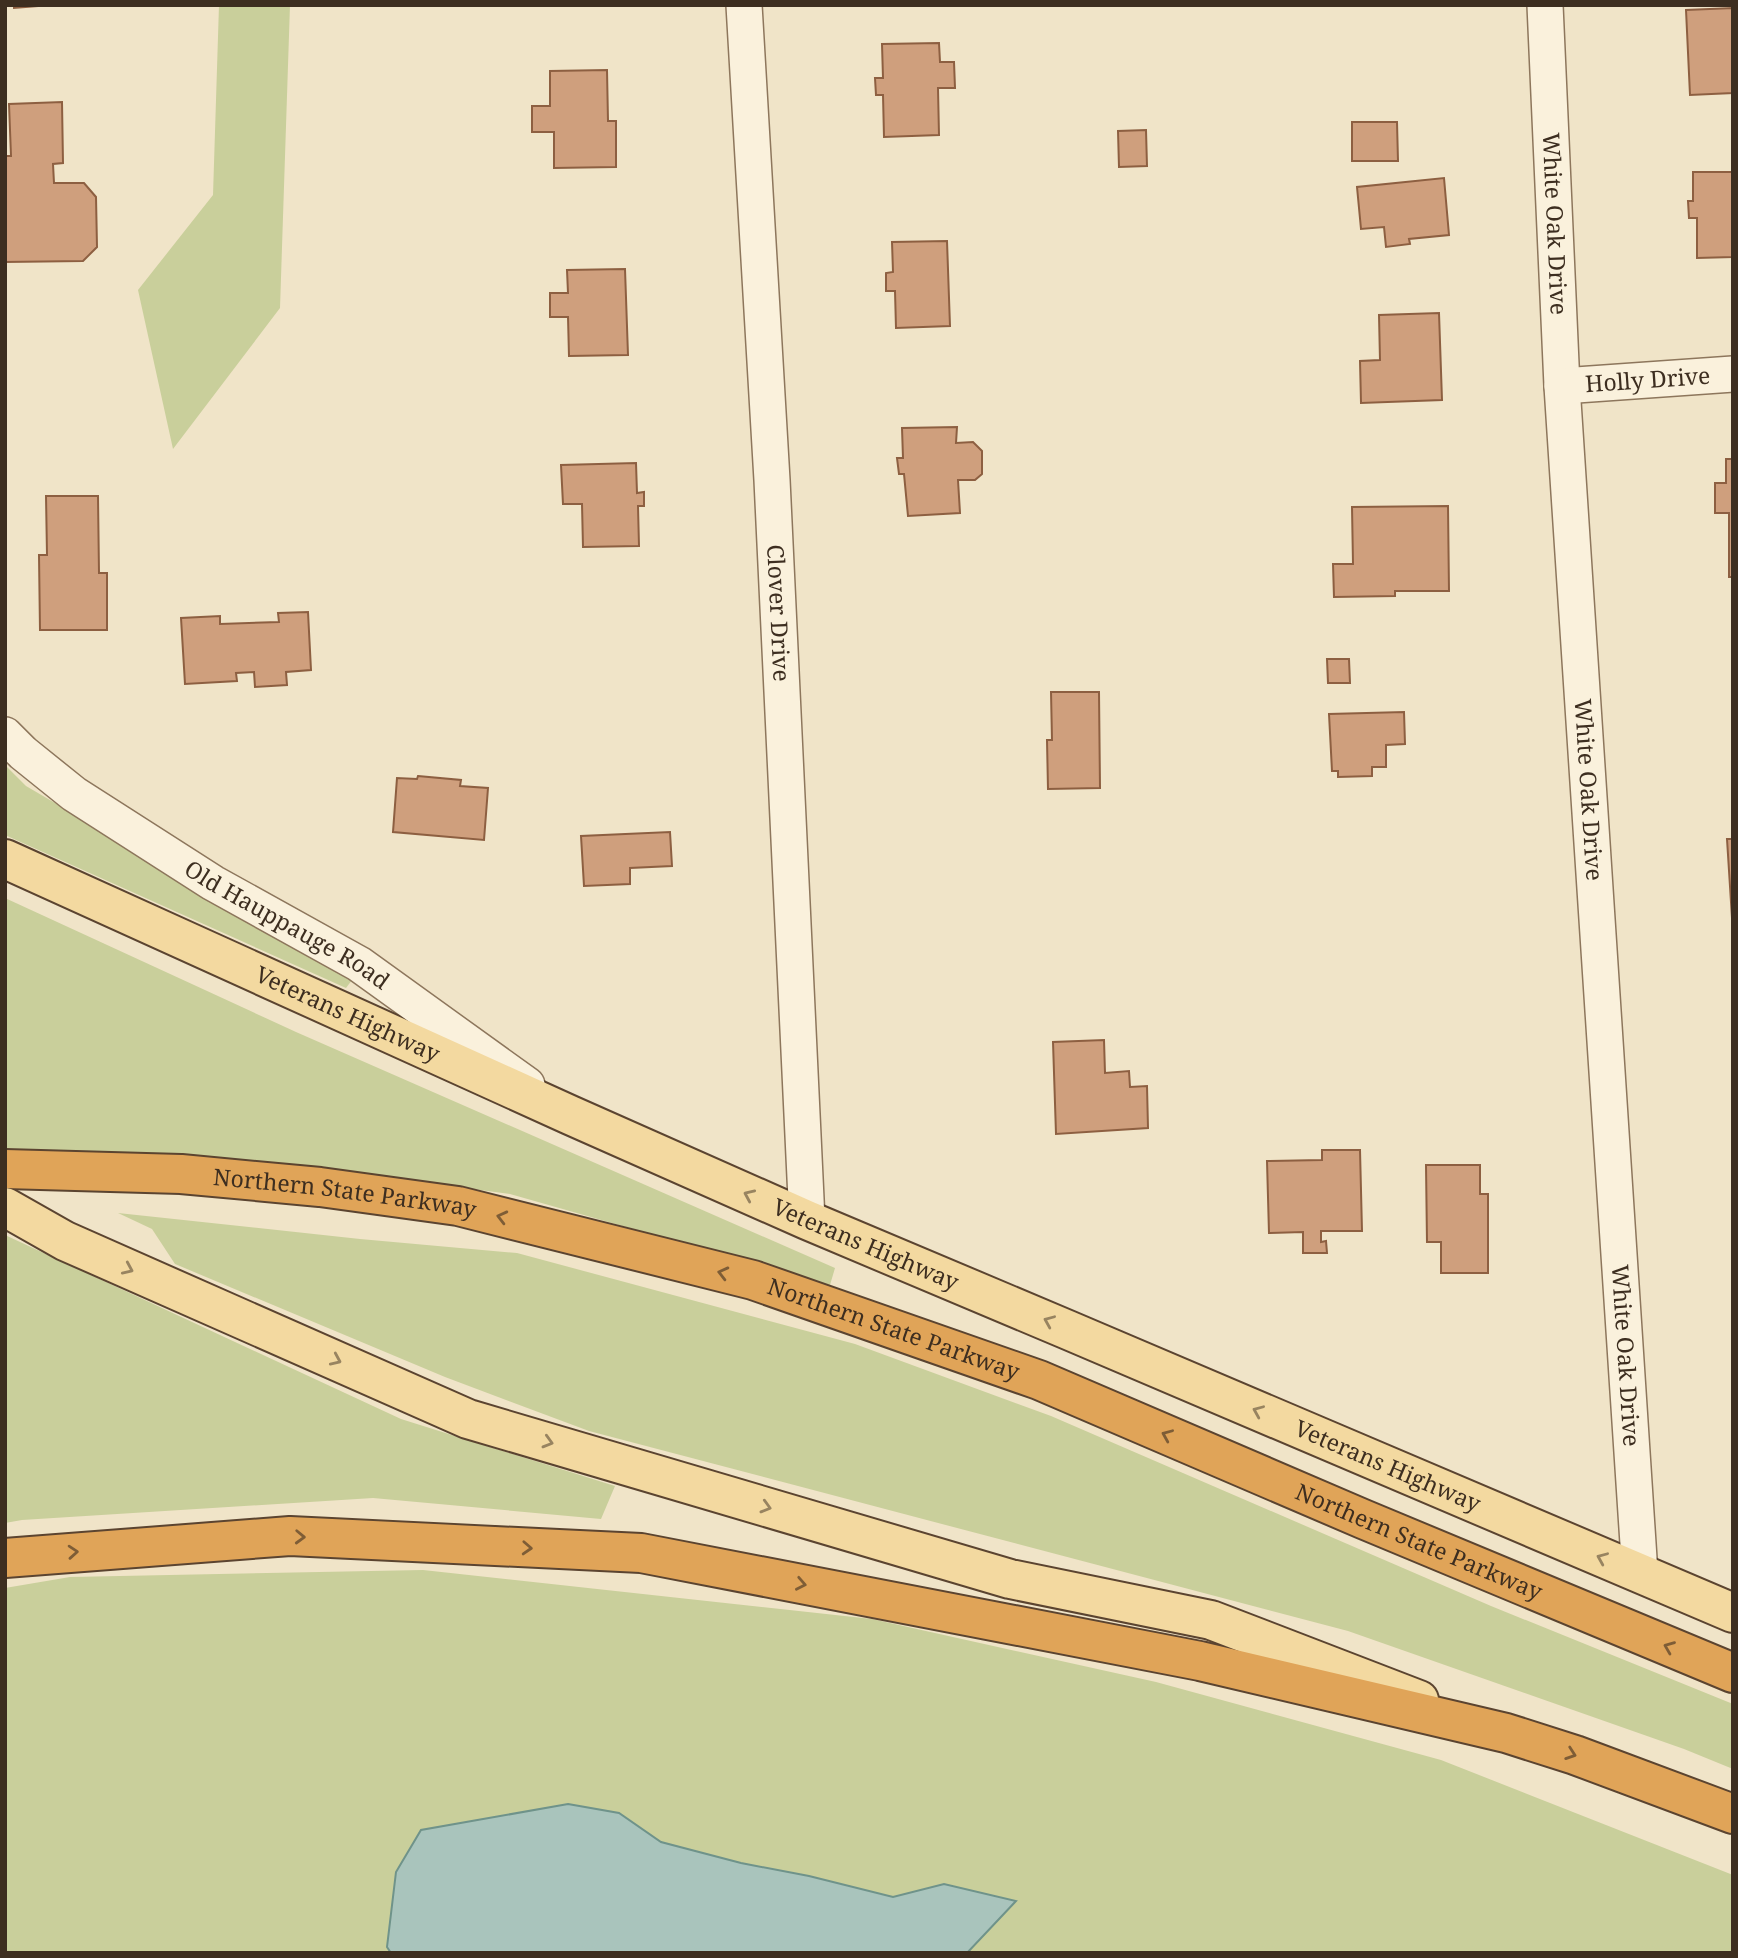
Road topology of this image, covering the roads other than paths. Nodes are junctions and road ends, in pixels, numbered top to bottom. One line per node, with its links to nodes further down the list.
1 (744, 5): 10 (street, Clover Drive)
2 (1545, 5): 4 (street, White Oak Drive)
3 (1733, 374): 4 (street, Holly Drive)
4 (1562, 386): 12 (street, White Oak Drive)
5 (5, 736): 7 (street, Old Hauppauge Road)
6 (5, 859): 7 (main road, Veterans Highway)
7 (570, 1115): 10 (main road, Veterans Highway, one-way to 7)
8 (5, 1169): 14 (highway, Northern State Parkway, one-way to 8)
9 (5, 1207): 15 (main road, one-way to 15)
10 (807, 1220): 12 (main road, Veterans Highway, one-way to 10)
11 (5, 1558): 15 (highway, one-way to 15)
12 (1640, 1574): 13 (main road, Veterans Highway)
13 (1733, 1613)
14 (1733, 1673)
15 (1506, 1733): 16 (highway, one-way to 16)
16 (1733, 1814)

